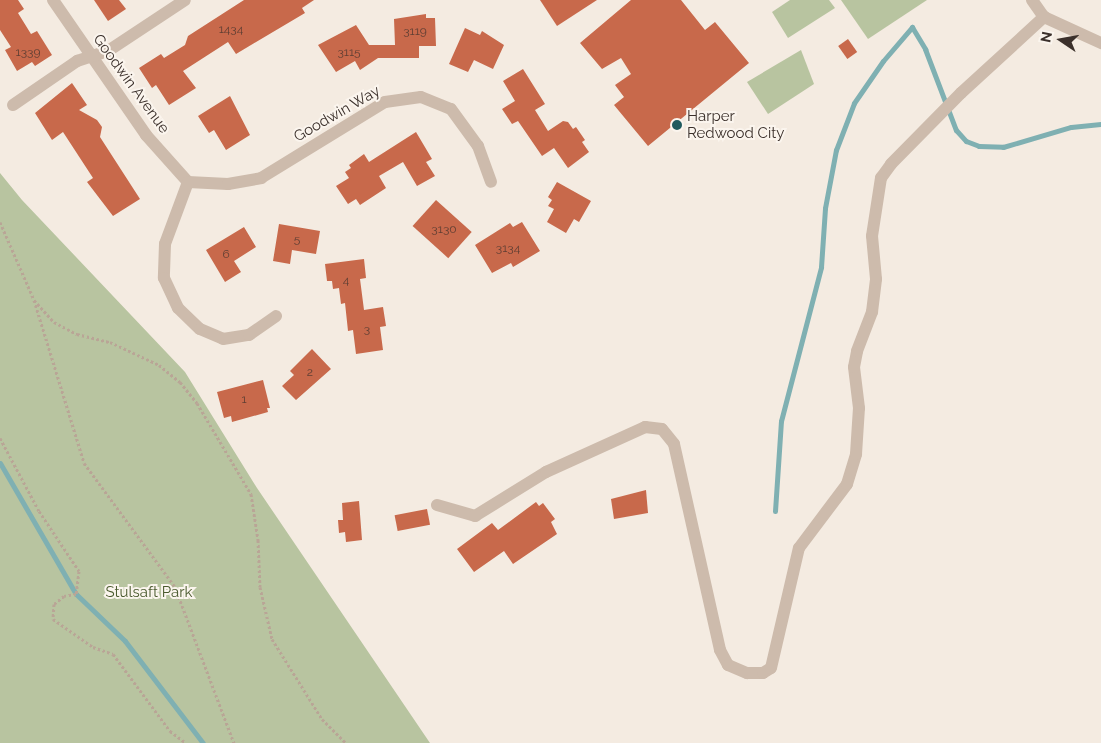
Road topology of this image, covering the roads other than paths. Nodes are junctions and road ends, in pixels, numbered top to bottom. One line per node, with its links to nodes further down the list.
1 (53, 0): 6 (street, Goodwin Avenue)
2 (185, 0): 6 (street)
3 (1032, 0): 4 (street)
4 (1044, 17): 5 (street); 11 (street)
5 (1101, 43)
6 (93, 57): 7 (street); 8 (street, Goodwin Avenue)
7 (13, 105)
8 (188, 182): 9 (street, Goodwin Way); 10 (street)
9 (491, 182)
10 (276, 316)
11 (437, 505)

